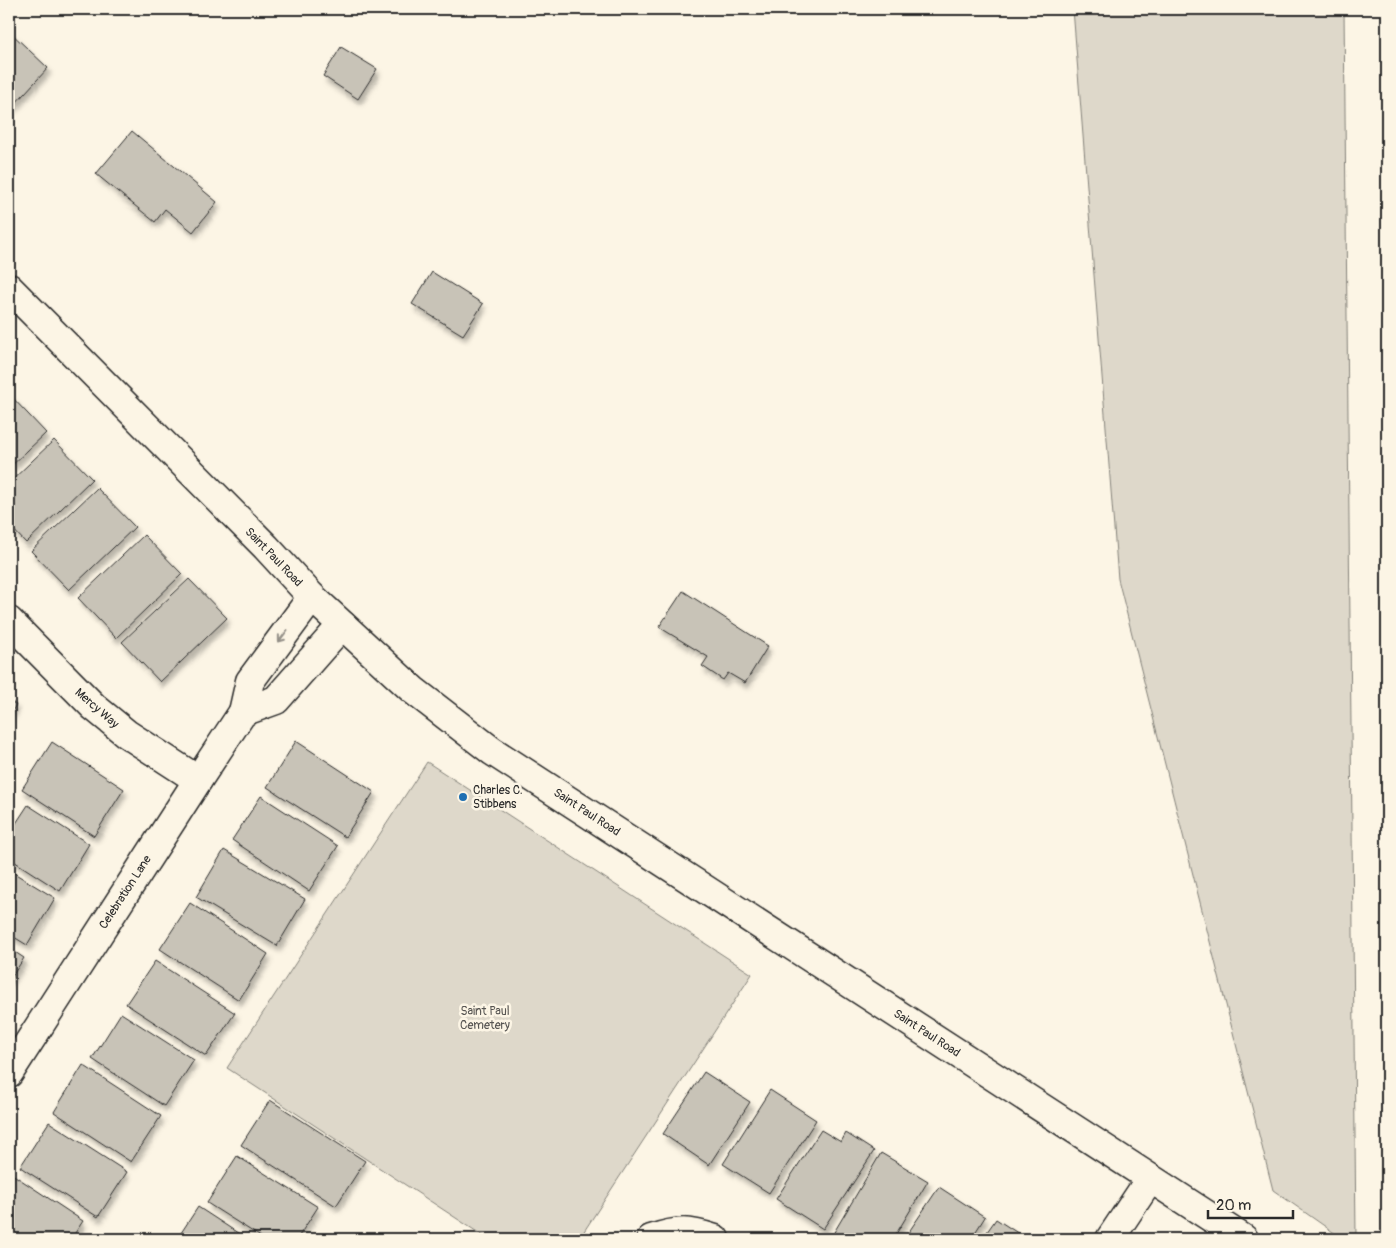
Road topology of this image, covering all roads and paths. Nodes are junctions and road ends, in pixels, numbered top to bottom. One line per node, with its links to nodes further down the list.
1 (9, 288): 2 (street, Saint Paul Road)
2 (312, 597): 4 (street, Saint Paul Road); 5 (street, Celebration Lane, one-way to 5)
3 (9, 622): 6 (street, Mercy Way)
4 (342, 625): 5 (street); 8 (street, Saint Paul Road)
5 (243, 712): 6 (street, Celebration Lane)
6 (198, 780): 7 (street, Celebration Lane)
7 (9, 1073)
8 (1150, 1178): 11 (street); 12 (street, Saint Paul Road)
9 (651, 1239): 10 (street)
10 (715, 1239)
11 (1110, 1239)
12 (1244, 1239)

